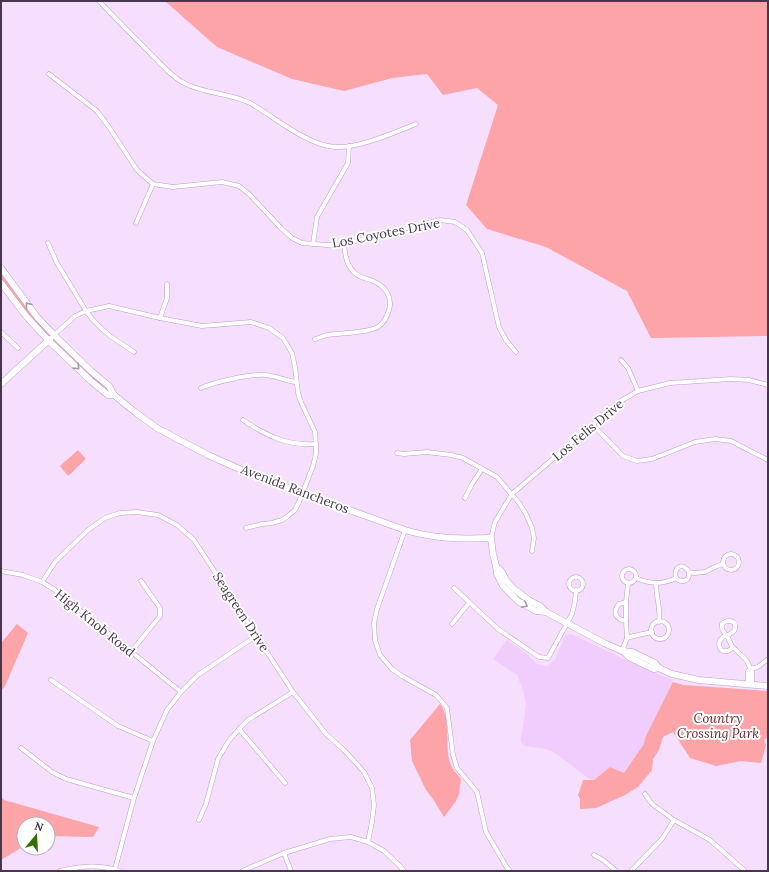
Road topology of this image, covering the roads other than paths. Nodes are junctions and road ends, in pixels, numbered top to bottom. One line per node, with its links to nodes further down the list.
1 (99, 1): 4 (street)
2 (49, 74): 5 (street)
3 (416, 124): 4 (street)
4 (349, 146): 8 (street)
5 (152, 184): 6 (street); 8 (street, Los Coyotes Drive)
6 (136, 223)
7 (48, 243): 13 (street)
8 (313, 244): 9 (street, Los Coyotes Drive)
9 (344, 244): 17 (street); 21 (street, Los Coyotes Drive)
10 (1, 268): 16 (main road, Avenida Rancheros, one-way to 10)
11 (1, 283): 18 (main road, Avenida Rancheros)
12 (167, 284): 14 (street)
13 (86, 311): 14 (street); 16 (street); 20 (street)
14 (160, 318): 23 (street)
15 (1, 332): 19 (street)
16 (54, 335): 18 (main road); 28 (main road, Avenida Rancheros)
17 (315, 339)
18 (48, 340): 24 (main road); 28 (main road, Avenida Rancheros, one-way to 28)
19 (18, 348)
20 (134, 352)
21 (516, 352)
22 (621, 360): 27 (street)
23 (296, 382): 26 (street); 31 (street)
24 (1, 384)
25 (768, 385): 27 (street, Los Felis Drive)
26 (201, 388)
27 (638, 391): 30 (street, Los Felis Drive)
28 (114, 395): 35 (main road, Avenida Rancheros)
29 (243, 420): 31 (street)
30 (593, 425): 33 (street); 36 (street, Los Felis Drive)
31 (316, 444): 35 (street)
32 (397, 453): 34 (street)
33 (768, 460)
34 (482, 469): 36 (street); 37 (street)
35 (302, 493): 38 (street); 39 (main road, Avenida Rancheros)
36 (512, 494): 40 (street, Los Felis Drive); 41 (street)
37 (466, 498)
38 (246, 528)
39 (405, 530): 40 (main road, Avenida Rancheros); 89 (street)
40 (491, 538): 58 (main road)
41 (532, 551)
42 (723, 564): 44 (street)
43 (1, 571): 48 (street, High Knob Road)
44 (689, 572): 46 (street); 46 (street)
45 (636, 578): 49 (street); 49 (street); 50 (street)
46 (676, 578): 50 (street)
47 (142, 581): 64 (street)
48 (42, 582): 60 (street, Seagreen Drive); 64 (street, High Knob Road)
49 (628, 584): 53 (street)
50 (656, 584): 56 (street)
51 (454, 588): 54 (street)
52 (576, 590): 58 (street)
53 (626, 602): 55 (street); 55 (street)
54 (470, 603): 57 (street); 58 (street)
55 (626, 621): 61 (street)
56 (659, 622): 59 (street); 59 (street)
57 (452, 624)
58 (567, 624): 63 (main road)
59 (652, 632): 61 (street)
60 (256, 636): 70 (street); 71 (street, Seagreen Drive)
61 (627, 638): 63 (street)
62 (733, 648): 62 (street); 66 (street)
63 (622, 651): 68 (main road)
64 (131, 652): 70 (street, High Knob Road)
65 (768, 659): 66 (street)
66 (750, 669): 68 (street)
67 (51, 680): 73 (street)
68 (750, 684): 69 (main road)
69 (768, 686)
70 (181, 692): 73 (street)
71 (293, 692): 72 (street); 80 (street, Seagreen Drive)
72 (239, 729): 75 (street); 78 (street)
73 (153, 741): 77 (street)
74 (21, 748): 77 (street)
75 (285, 783)
76 (646, 794): 79 (street)
77 (134, 798): 83 (street)
78 (199, 820)
79 (674, 820): 91 (street); 92 (street)
80 (368, 842): 81 (street); 88 (street)
81 (284, 853): 86 (street); 87 (street)
82 (594, 855): 90 (street)
83 (112, 870): 84 (street); 85 (street)
84 (60, 871)
85 (120, 871)
86 (242, 871)
87 (291, 871)
88 (404, 871)
89 (510, 871)
90 (616, 871)
91 (631, 871)
92 (745, 871)

